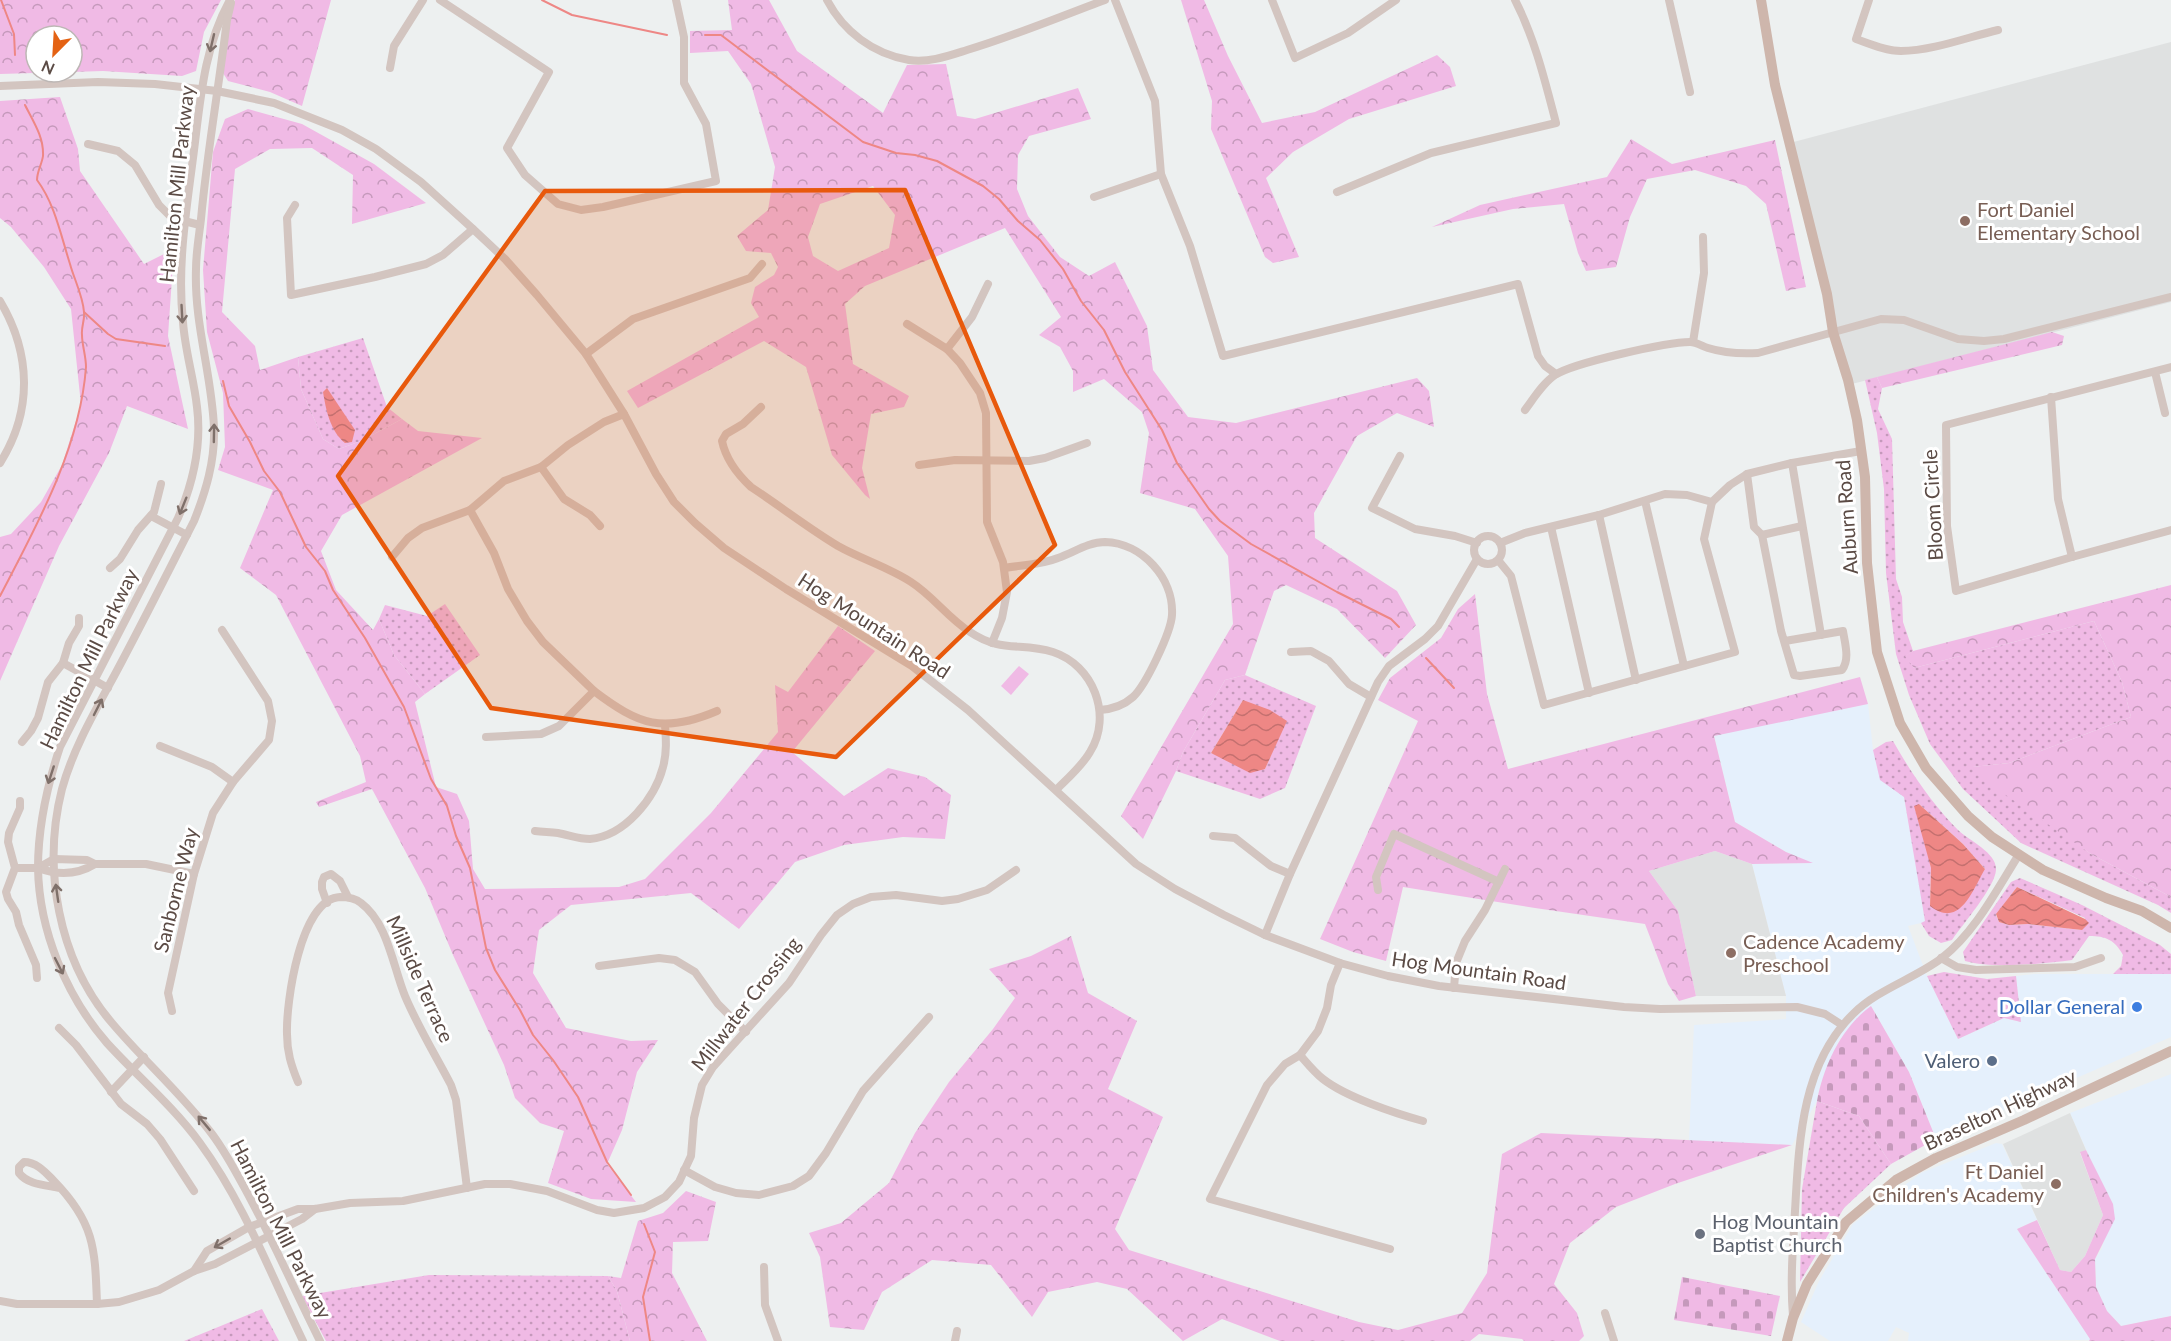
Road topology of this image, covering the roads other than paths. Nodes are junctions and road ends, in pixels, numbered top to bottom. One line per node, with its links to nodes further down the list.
1 (231, 0): 17 (street, Hamilton Mill Parkway, one-way to 17); 18 (street, Hamilton Mill Parkway)
2 (423, 0): 15 (street)
3 (440, 0): 4 (street)
4 (676, 0)
5 (827, 0): 6 (street)
6 (1105, 0)
7 (1115, 0): 21 (street)
8 (1272, 0): 9 (street)
9 (1396, 0)
10 (1515, 0): 22 (street)
11 (1669, 0): 19 (street)
12 (1761, 0): 34 (main road, Auburn Road)
13 (1869, 0): 14 (street)
14 (1998, 30)
15 (390, 68)
16 (0, 86): 17 (street, Hog Mountain Road)
17 (202, 89): 18 (street, Hog Mountain Road); 25 (street, Hamilton Mill Parkway)
18 (218, 91): 26 (street, Hamilton Mill Parkway); 27 (street, Hog Mountain Road)
19 (1689, 92)
20 (88, 144): 25 (street)
21 (1161, 174): 23 (street); 40 (street)
22 (1337, 192)
23 (1094, 197)
24 (295, 204): 27 (street)
25 (185, 223): 26 (street); 64 (street, Hamilton Mill Parkway, one-way to 64)
26 (200, 225): 66 (street, Hamilton Mill Parkway, one-way to 26)
27 (473, 229): 37 (street, Hog Mountain Road)
28 (1703, 237): 35 (street)
29 (762, 264): 37 (street)
30 (988, 284): 36 (street)
31 (2170, 300): 34 (street)
32 (0, 301): 50 (street)
33 (907, 324): 36 (street)
34 (1833, 332): 35 (street); 47 (main road, Auburn Road)
35 (1693, 342): 40 (street)
36 (947, 349): 49 (street)
37 (586, 354): 45 (street, Hog Mountain Road)
38 (2171, 367): 39 (street, Bloom Circle)
39 (2155, 372): 41 (street, Bloom Circle); 44 (street)
40 (1556, 374): 43 (street)
41 (2051, 397): 70 (street); 70 (street, Bloom Circle)
42 (761, 407): 80 (street)
43 (1525, 410)
44 (2165, 413)
45 (624, 414): 53 (street); 97 (street, Hog Mountain Road)
46 (1087, 443): 49 (street)
47 (1861, 451): 51 (street); 101 (main road, Auburn Road)
48 (1400, 456): 68 (street)
49 (987, 460): 52 (street); 75 (street)
50 (0, 463)
51 (1792, 464): 54 (street); 62 (street)
52 (919, 465)
53 (541, 467): 58 (street); 61 (street)
54 (1747, 474): 57 (street); 67 (street)
55 (161, 484): 60 (street)
56 (1645, 501): 57 (street); 59 (street); 83 (street)
57 (1712, 502): 83 (street)
58 (470, 510): 71 (street); 87 (street)
59 (1599, 515): 63 (street); 84 (street)
60 (151, 516): 64 (street); 74 (street)
61 (600, 526)
62 (1802, 526): 67 (street); 78 (street)
63 (1551, 527): 69 (street); 88 (street)
64 (173, 528): 66 (street); 85 (street, Hamilton Mill Parkway)
65 (2171, 530): 70 (street, Bloom Circle)
66 (187, 535): 86 (street, Hamilton Mill Parkway)
67 (1762, 535): 79 (street)
68 (1477, 543): 69 (street); 72 (street)
69 (1500, 543): 73 (street)
70 (2072, 556)
71 (392, 557)
72 (1477, 559): 73 (street); 89 (street)
73 (1498, 560): 88 (street)
74 (110, 568)
75 (1004, 568): 80 (street); 90 (street)
76 (80, 618): 82 (street)
77 (222, 630): 96 (street, Sanborne Way)
78 (1821, 635): 79 (street); 79 (street)
79 (1785, 640)
80 (992, 643): 90 (street)
81 (1291, 652): 89 (street)
82 (63, 663): 85 (street); 94 (street)
83 (1684, 666): 84 (street)
84 (1636, 680): 88 (street)
85 (94, 681): 86 (street); 105 (street, Hamilton Mill Parkway, one-way to 105)
86 (108, 688): 102 (street, Hamilton Mill Parkway, one-way to 86)
87 (594, 691): 92 (street); 93 (street)
88 (1589, 693)
89 (1371, 697): 110 (street)
90 (1100, 710): 97 (street)
91 (717, 711): 92 (street)
92 (664, 725): 99 (street)
93 (486, 737)
94 (22, 742)
95 (160, 746): 96 (street)
96 (233, 783): 109 (street, Sanborne Way)
97 (1057, 789): 116 (street, Hog Mountain Road)
98 (20, 801): 104 (street)
99 (535, 831)
100 (1213, 836): 110 (street)
101 (2018, 856): 115 (main road, Auburn Road); 117 (street)
102 (54, 859): 103 (street); 105 (street); 108 (street, Hamilton Mill Parkway)
103 (95, 864): 108 (street); 109 (street)
104 (15, 868): 105 (street); 121 (street)
105 (38, 868): 108 (street); 131 (street, Hamilton Mill Parkway, one-way to 131)
106 (1016, 870): 127 (street, Millwater Crossing)
107 (1505, 870): 111 (street)
108 (54, 874): 130 (street, Hamilton Mill Parkway, one-way to 108)
109 (194, 874): 123 (street, Sanborne Way)
110 (1290, 874): 116 (street)
111 (1499, 882): 112 (street); 122 (street)
112 (1378, 891)
113 (348, 897): 114 (street); 114 (street, Millside Terrace); 137 (street, Millside Terrace)
114 (327, 903): 132 (street)
115 (2171, 928)
116 (1265, 935): 119 (street, Hog Mountain Road)
117 (1941, 958): 118 (street); 125 (street)
118 (2101, 958)
119 (1340, 963): 122 (street, Hog Mountain Road); 129 (street)
120 (599, 966): 127 (street)
121 (37, 978)
122 (1454, 988): 125 (street, Hog Mountain Road)
123 (172, 1011)
124 (928, 1017): 135 (street)
125 (1842, 1025): 150 (street)
126 (58, 1028): 133 (street)
127 (746, 1032): 135 (street, Millwater Crossing)
128 (2171, 1051): 150 (main road, Braselton Highway)
129 (1300, 1055): 134 (street); 144 (street)
130 (144, 1057): 131 (street); 140 (street, Hamilton Mill Parkway, one-way to 130)
131 (132, 1068): 133 (street); 141 (street, Hamilton Mill Parkway)
132 (298, 1082)
133 (111, 1092): 138 (street)
134 (1423, 1121)
135 (684, 1170): 137 (street, Millwater Crossing)
136 (60, 1188): 136 (street); 148 (street)
137 (467, 1188): 139 (street, Millwater Crossing)
138 (194, 1191)
139 (315, 1209): 140 (street, Millwater Crossing); 142 (street, Millwater Crossing)
140 (262, 1221): 141 (street, Millwater Crossing); 142 (street, Hamilton Mill Parkway)
141 (249, 1227): 143 (street, Hamilton Mill Parkway); 146 (street, Millwater Crossing, one-way to 146)
142 (270, 1236): 143 (street, Millwater Crossing); 153 (street, Hamilton Mill Parkway)
143 (256, 1241): 146 (street, Millwater Crossing); 152 (street, Hamilton Mill Parkway)
144 (1390, 1250)
145 (764, 1267): 154 (street)
146 (194, 1271): 148 (street, Millwater Crossing)
147 (0, 1301): 148 (street, Millwater Crossing)
148 (97, 1304)
149 (1605, 1313): 156 (street)
150 (1793, 1318): 157 (main road, Braselton Highway)
151 (957, 1331): 155 (street)
152 (303, 1341)
153 (320, 1341)
154 (778, 1341)
155 (955, 1341)
156 (1614, 1341)
157 (1787, 1341)

